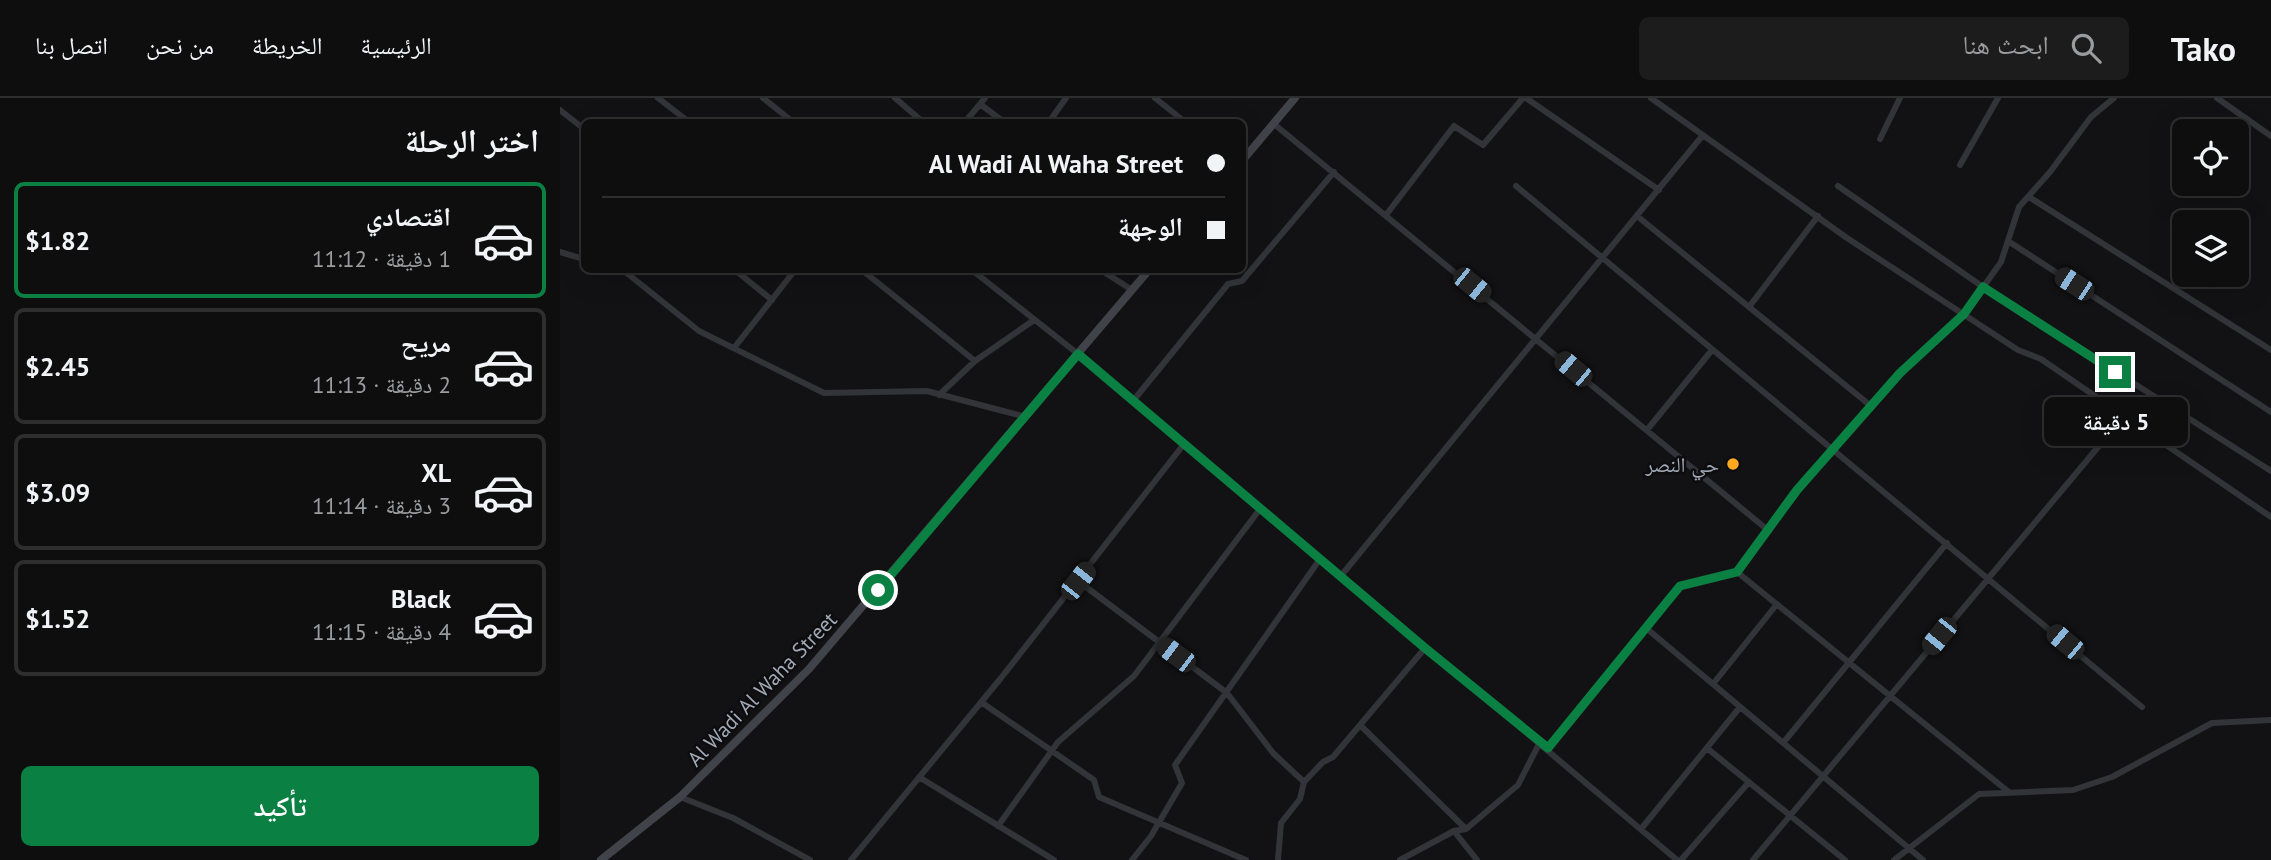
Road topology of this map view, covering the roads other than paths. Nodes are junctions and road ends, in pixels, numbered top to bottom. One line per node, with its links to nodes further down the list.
1 (658, 98): 16 (street)
2 (895, 98): 13 (street)
3 (1066, 98): 21 (street)
4 (1155, 98): 22 (street)
5 (1295, 98): 23 (main road)
6 (1524, 98): 33 (street); 35 (street)
7 (1651, 98): 25 (street)
8 (1900, 98): 27 (street)
9 (1998, 98): 29 (street)
10 (2112, 98): 34 (street)
11 (2217, 98): 26 (street)
12 (767, 99): 17 (street)
13 (905, 101): 18 (street)
14 (982, 101): 19 (street); 20 (street)
15 (560, 110): 24 (street)
16 (685, 119)
17 (790, 119)
18 (920, 119)
19 (967, 119)
20 (1001, 119)
21 (1051, 119)
22 (1181, 119)
23 (1274, 124): 28 (main road); 30 (street)
24 (581, 127)
25 (1703, 135): 33 (street); 37 (street)
26 (2271, 136)
27 (1880, 139)
28 (1246, 156)
29 (1960, 165)
30 (1334, 172): 35 (street); 62 (street)
31 (1516, 186): 41 (street)
32 (1838, 186): 49 (street)
33 (1658, 190): 36 (street)
34 (2029, 197): 38 (street); 58 (street)
35 (1386, 215): 55 (street)
36 (1637, 216): 41 (street); 52 (street)
37 (1818, 216): 52 (street); 53 (street)
38 (2008, 241): 49 (street); 64 (street)
39 (560, 252): 40 (street)
40 (581, 257)
41 (1602, 258): 55 (street); 57 (street)
42 (627, 273): 56 (street)
43 (739, 273): 51 (street)
44 (793, 273): 51 (street)
45 (866, 273): 60 (street)
46 (976, 273): 54 (street)
47 (1106, 273): 50 (street)
48 (1147, 273): 50 (main road, Al Wadi Al Waha Street)
49 (1983, 287): 53 (street); 70 (street)
50 (1132, 290): 59 (main road, Al Wadi Al Waha Street)
51 (772, 300): 56 (street)
52 (1749, 307): 63 (street)
53 (1964, 314): 63 (street); 65 (street)
54 (1034, 320): 59 (street); 60 (street)
55 (1536, 338): 67 (street); 77 (street)
56 (734, 348): 61 (street)
57 (1712, 349): 67 (street); 69 (street)
58 (2271, 350)
59 (1078, 354): 62 (street); 66 (main road, Al Wadi Al Waha Street)
60 (975, 360): 61 (street)
61 (939, 395): 66 (street)
62 (1133, 401): 68 (street)
63 (1871, 406): 69 (street)
64 (2271, 412)
65 (2124, 416): 72 (street); 78 (street)
66 (1026, 417): 103 (main road, Al Wadi Al Waha Street)
67 (1647, 430): 73 (street)
68 (1184, 444): 71 (street); 79 (street)
69 (1832, 450): 73 (street); 74 (street)
70 (2271, 471)
71 (1260, 509): 75 (street); 82 (street)
72 (2270, 514)
73 (1769, 531): 76 (street)
74 (1947, 543): 78 (street); 84 (street)
75 (1320, 559): 77 (street); 86 (street)
76 (1737, 572): 80 (street); 81 (street)
77 (1340, 577): 83 (street)
78 (1989, 578): 87 (street); 90 (street)
79 (1078, 581): 82 (street); 88 (street)
80 (1777, 604): 84 (street); 85 (street)
81 (1646, 628): 85 (street); 95 (street)
82 (1160, 642): 86 (street); 97 (street)
83 (1425, 648): 92 (street); 94 (street)
84 (1849, 663): 87 (street); 93 (street)
85 (1713, 684): 89 (street)
86 (1227, 693): 100 (street); 105 (street)
87 (1890, 695): 98 (street); 102 (street)
88 (981, 702): 97 (street); 99 (street)
89 (1740, 707): 93 (street); 96 (street)
90 (2142, 707)
91 (2271, 720): 102 (street)
92 (1360, 725): 100 (street); 107 (street)
93 (1783, 743): 98 (street)
94 (1539, 744): 95 (street); 107 (street)
95 (1548, 748): 108 (street)
96 (1708, 748): 101 (street); 108 (street)
97 (1052, 751): 105 (street); 106 (street)
98 (1823, 776): 104 (street); 110 (street)
99 (919, 777): 106 (street); 113 (street)
100 (1304, 782): 117 (street)
101 (1749, 782): 104 (street); 120 (street)
102 (2010, 793): 110 (street)
103 (680, 797): 111 (main road, Al Wadi Al Waha Street); 112 (street)
104 (1790, 815): 121 (street); 122 (street)
105 (1160, 821): 115 (street); 116 (street)
106 (998, 826): 114 (street)
107 (1466, 829): 109 (street)
108 (1642, 829): 120 (street)
109 (1454, 831): 118 (street); 119 (street)
110 (1909, 848): 123 (street); 124 (street)
111 (601, 860)
112 (810, 860)
113 (851, 860)
114 (1054, 860)
115 (1132, 860)
116 (1246, 860)
117 (1278, 860)
118 (1400, 860)
119 (1477, 860)
120 (1679, 860)
121 (1753, 860)
122 (1845, 860)
123 (1894, 860)
124 (1923, 860)

